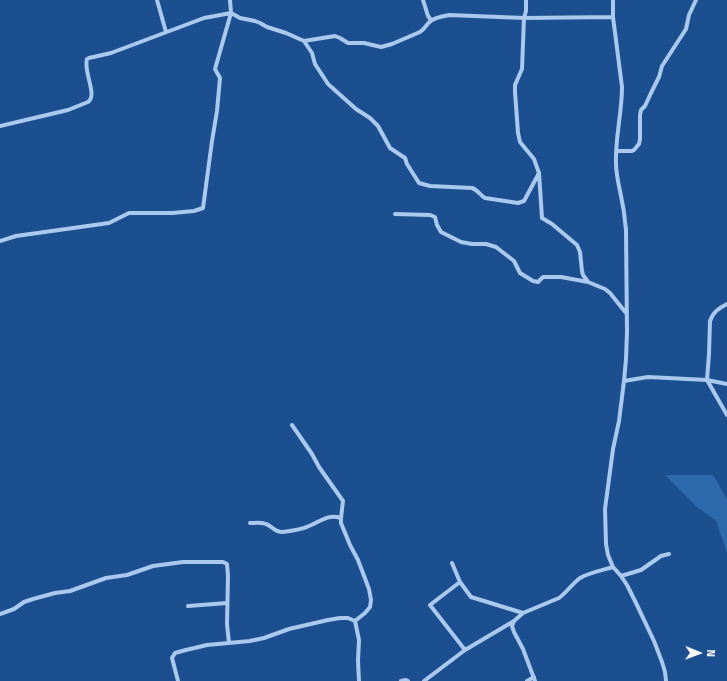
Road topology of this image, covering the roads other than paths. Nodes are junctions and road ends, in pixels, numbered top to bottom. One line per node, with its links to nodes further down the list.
1 (157, 0): 11 (street)
2 (230, 0): 7 (street)
3 (423, 0): 10 (street)
4 (526, 0): 9 (street)
5 (613, 0): 8 (street)
6 (696, 0): 14 (street)
7 (231, 13): 11 (street); 12 (street); 17 (street)
8 (613, 17): 9 (street); 14 (street)
9 (524, 18): 10 (street); 15 (street)
10 (431, 20): 12 (street)
11 (166, 32): 13 (street)
12 (304, 41): 15 (street)
13 (0, 126)
14 (616, 151): 20 (street)
15 (539, 173): 18 (street)
16 (395, 214): 18 (street)
17 (0, 241)
18 (588, 282): 20 (street)
19 (727, 304): 21 (street)
20 (626, 313): 22 (street)
21 (707, 380): 22 (street); 23 (street); 24 (street)
22 (624, 381): 30 (street)
23 (727, 384)
24 (727, 415)
25 (292, 425): 26 (street)
26 (341, 518): 27 (street); 37 (street)
27 (250, 523)
28 (669, 554): 31 (street)
29 (452, 563): 32 (street)
30 (613, 567): 31 (street); 35 (street)
31 (621, 576): 48 (street)
32 (460, 582): 35 (street); 40 (street)
33 (227, 603): 34 (street); 36 (street); 39 (street)
34 (188, 606)
35 (523, 613): 38 (street)
36 (0, 614)
37 (355, 621): 39 (street); 43 (street)
38 (514, 621): 40 (street); 41 (street)
39 (229, 643): 42 (street)
40 (465, 650): 46 (street)
41 (535, 679): 47 (street)
42 (178, 681)
43 (360, 681)
44 (401, 681): 45 (street)
45 (408, 681)
46 (424, 681)
47 (527, 681)
48 (666, 681)

